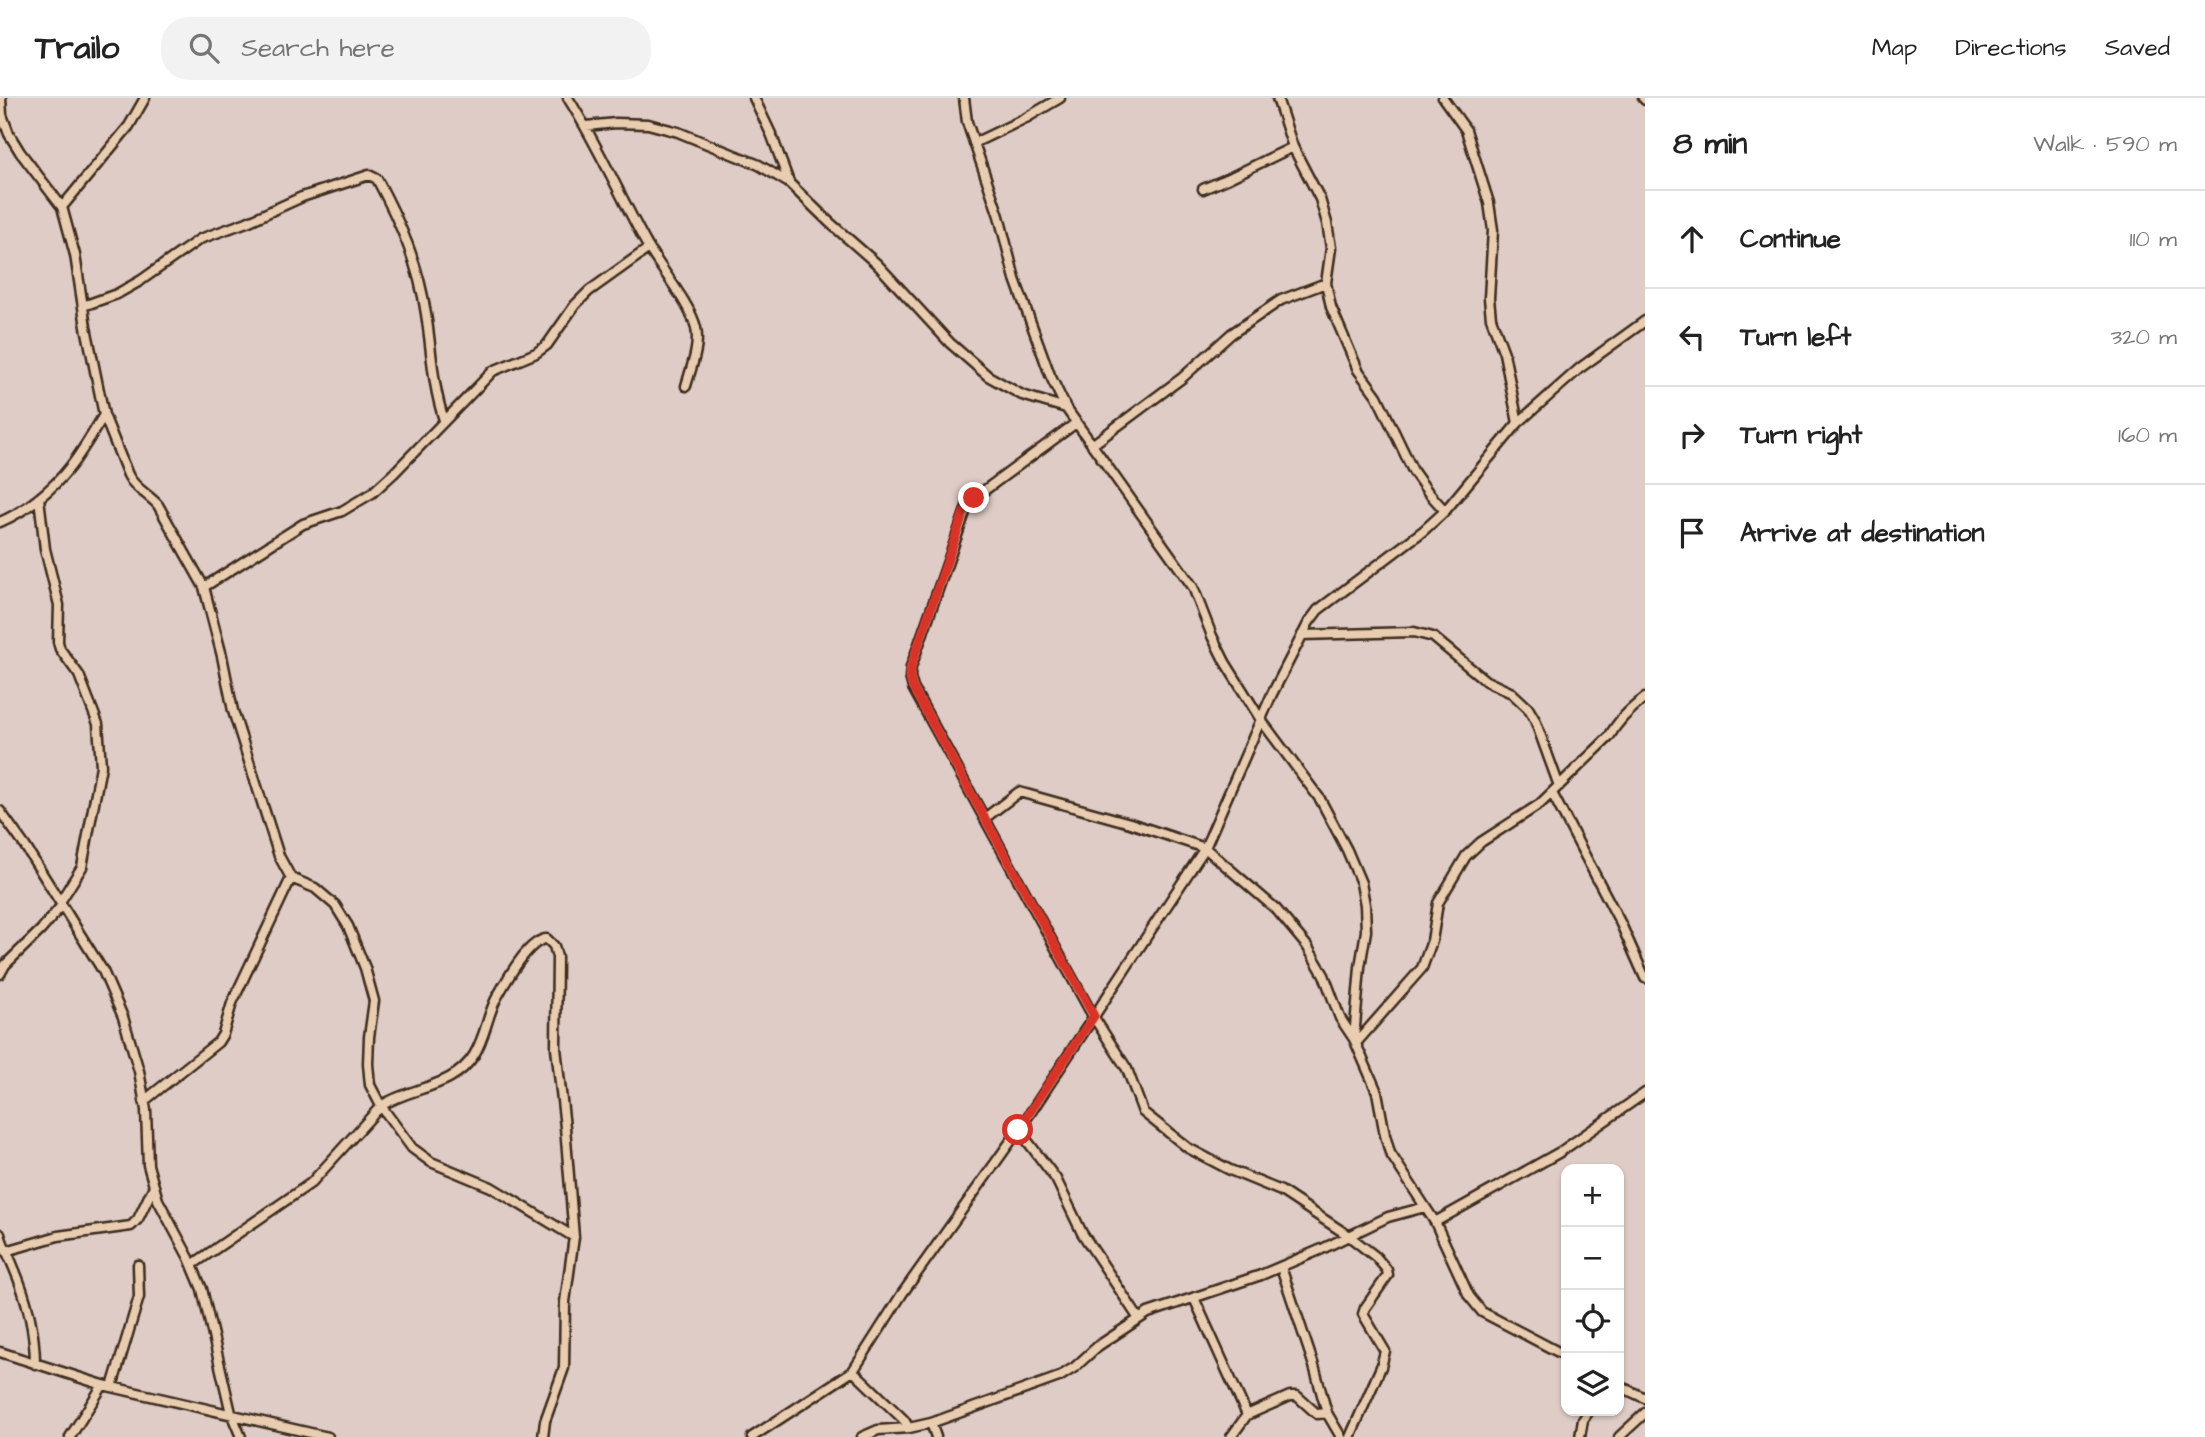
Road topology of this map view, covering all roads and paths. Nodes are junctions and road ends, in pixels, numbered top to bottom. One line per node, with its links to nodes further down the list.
1 (1, 98): 14 (street)
2 (145, 98): 14 (street)
3 (568, 98): 9 (street)
4 (754, 98): 12 (street)
5 (964, 98): 10 (street)
6 (1060, 98): 10 (street)
7 (1277, 98): 11 (street)
8 (1443, 98): 24 (street)
9 (586, 126): 12 (street); 15 (street)
10 (974, 143): 20 (street)
11 (1293, 147): 13 (street); 16 (street)
12 (789, 183): 20 (street)
13 (1203, 188)
14 (62, 206): 17 (street)
15 (649, 248): 19 (street); 22 (street)
16 (1326, 283): 25 (street); 27 (street)
17 (83, 306): 21 (street); 22 (street)
18 (1645, 321): 24 (street)
19 (686, 386)
20 (1066, 408): 23 (street)
21 (104, 415): 26 (street); 29 (street)
22 (444, 420): 29 (street)
23 (1076, 423): 25 (street); 35 (street)
24 (1518, 423): 27 (street)
25 (1092, 445): 32 (street)
26 (39, 498): 28 (street); 38 (street)
27 (1445, 511): 30 (street)
28 (0, 522)
29 (204, 587): 37 (street)
30 (1302, 635): 32 (street); 33 (street)
31 (1645, 698): 33 (street)
32 (1261, 720): 36 (street); 42 (street)
33 (1556, 789): 40 (street); 42 (street)
34 (0, 811): 38 (street)
35 (985, 818): 36 (street); 41 (street)
36 (1205, 848): 41 (street); 42 (street)
37 (291, 878): 44 (street); 45 (street)
38 (61, 903): 39 (street); 44 (street)
39 (0, 974)
40 (1645, 978)
41 (1094, 1016): 46 (street); 51 (street)
42 (1355, 1041): 48 (street)
43 (1645, 1093): 49 (street)
44 (144, 1101): 47 (street)
45 (381, 1106): 52 (street); 52 (street); 55 (street)
46 (1018, 1130): 58 (street); 62 (street)
47 (154, 1186): 53 (street); 55 (street)
48 (1425, 1207): 49 (street); 51 (street)
49 (1435, 1222): 60 (street)
50 (0, 1234): 53 (street)
51 (1349, 1236): 56 (street); 82 (street)
52 (574, 1237): 76 (street)
53 (6, 1251): 61 (street)
54 (138, 1265): 63 (street)
55 (192, 1265): 66 (street)
56 (1282, 1267): 57 (street); 67 (street)
57 (1194, 1298): 58 (street); 69 (street)
58 (1139, 1319): 71 (street)
59 (0, 1352): 61 (street)
60 (1561, 1353)
61 (35, 1364): 63 (street)
62 (853, 1371): 72 (street); 77 (street)
63 (108, 1386): 66 (street); 73 (street)
64 (1624, 1388): 65 (street)
65 (1645, 1398)
66 (230, 1413): 74 (street); 75 (street)
67 (1326, 1413): 69 (street); 81 (street)
68 (1645, 1413): 84 (street)
69 (1247, 1415): 80 (street)
70 (1586, 1416): 83 (street)
71 (931, 1423): 72 (street); 79 (street)
72 (909, 1428): 78 (street)
73 (71, 1437)
74 (241, 1437)
75 (328, 1437)
76 (543, 1437)
77 (752, 1437)
78 (862, 1437)
79 (936, 1437)
80 (1231, 1437)
81 (1341, 1437)
82 (1350, 1437)
83 (1580, 1437)
84 (1619, 1437)

